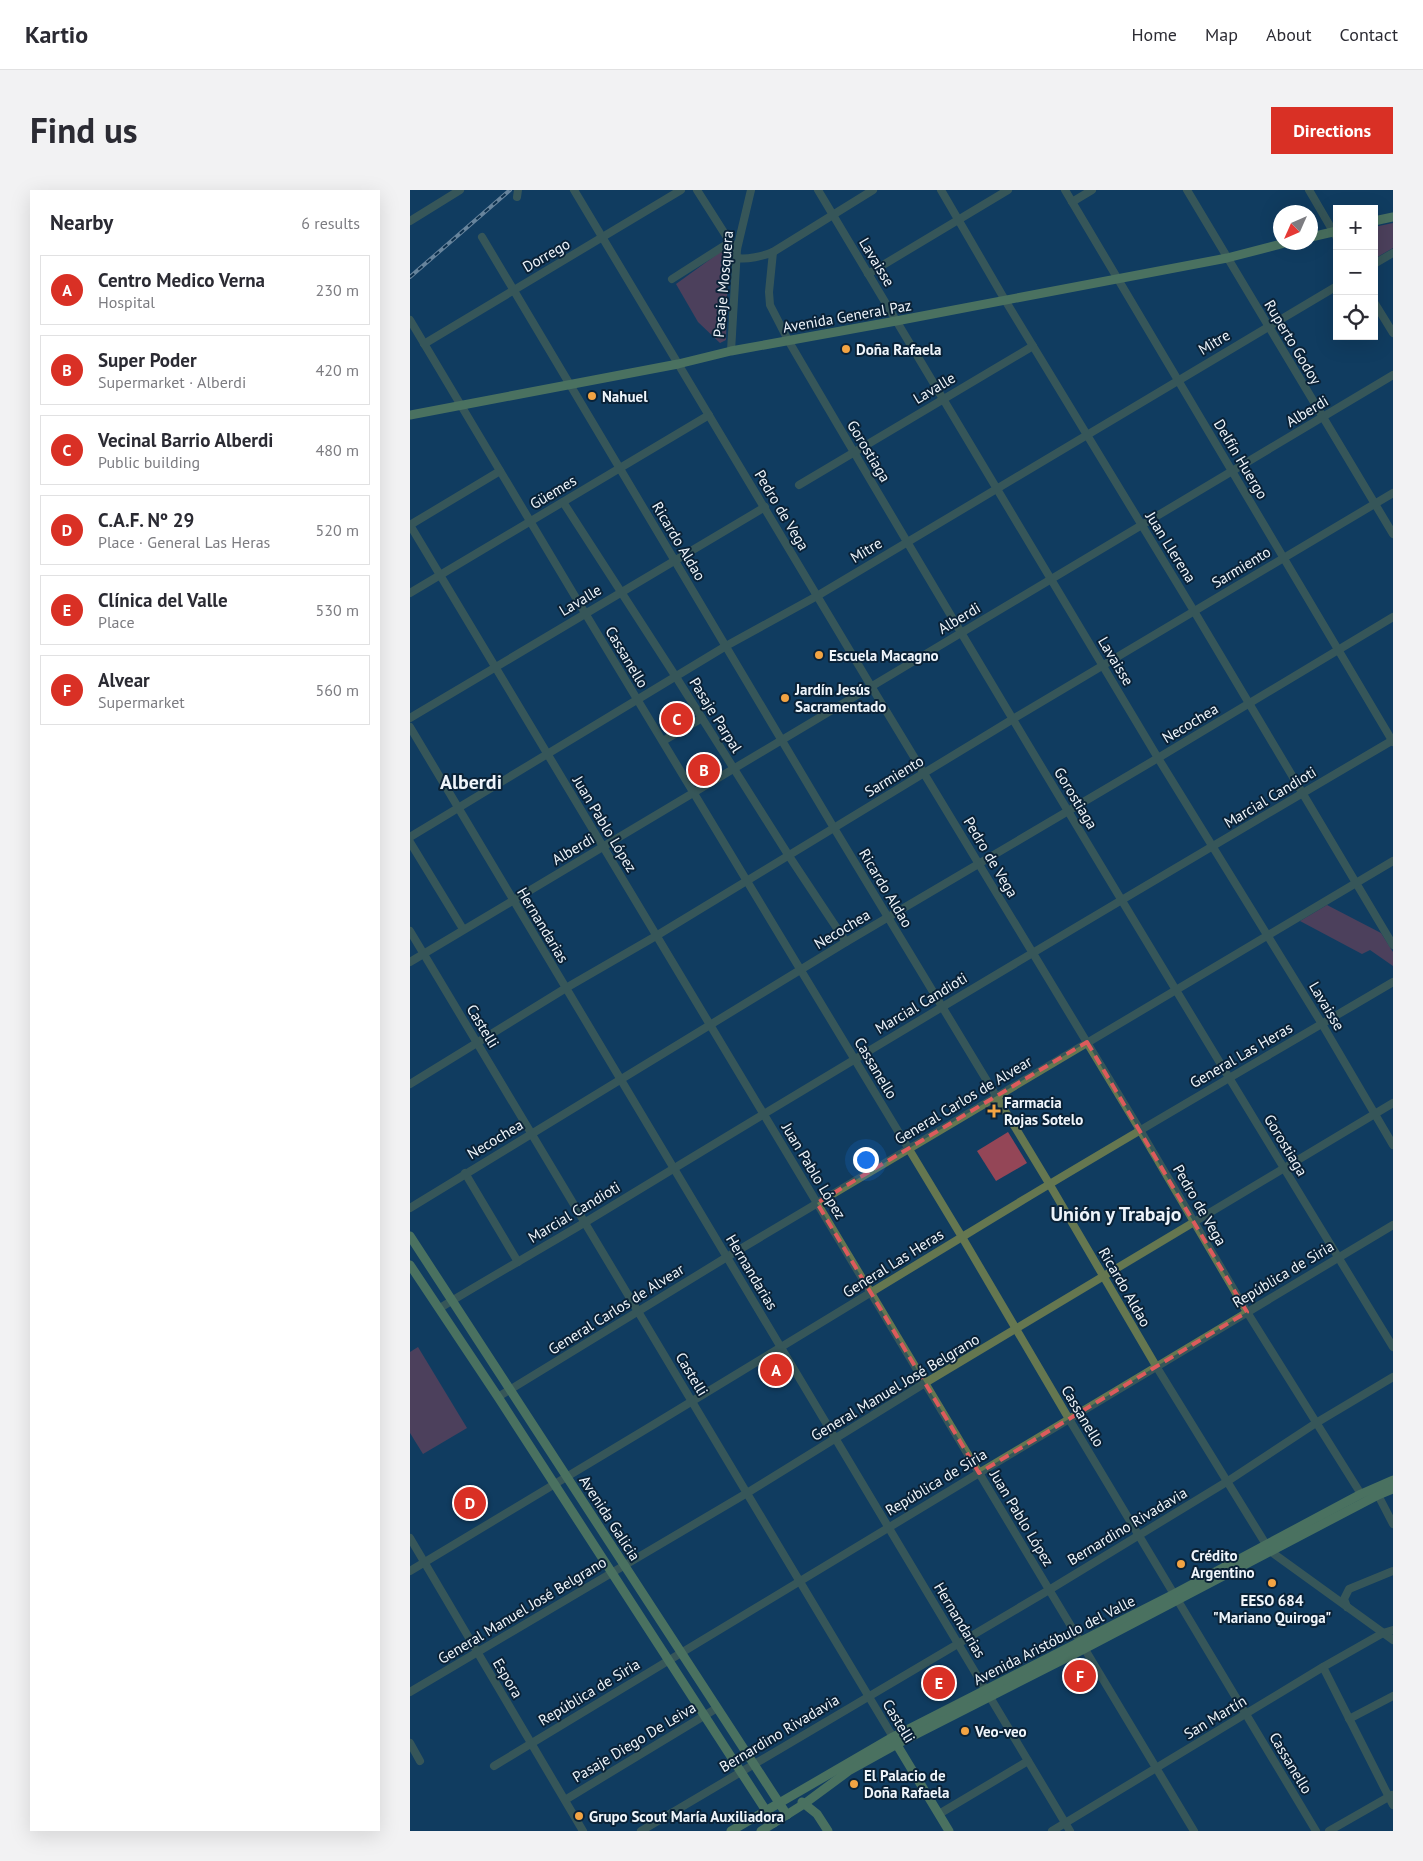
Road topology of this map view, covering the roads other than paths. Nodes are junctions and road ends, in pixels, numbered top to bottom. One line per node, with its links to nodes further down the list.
1 (574, 190): 24 (street, Pedro de Vega)
2 (681, 190): 24 (street, Dorrego)
3 (697, 190): 25 (street)
4 (750, 190): 27 (street, Pasaje Mosquera)
5 (818, 190): 15 (street, Lavaisse)
6 (873, 190): 15 (street)
7 (941, 190): 17 (street, Juan Llerena)
8 (1008, 190): 17 (street)
9 (1065, 190): 14 (street, Delfín Huergo)
10 (1092, 190): 14 (street)
11 (1187, 190): 31 (street, Ruperto Godoy)
12 (1309, 190): 20 (street)
13 (456, 191): 19 (street)
14 (1072, 202): 35 (street, Delfín Huergo)
15 (832, 214): 28 (street); 33 (street, Lavaisse)
16 (1393, 217): 18 (main road)
17 (958, 220): 33 (street); 38 (street, Juan Llerena)
18 (1378, 220)
19 (410, 221)
20 (1333, 228)
21 (1333, 233): 22 (main road)
22 (1318, 236)
23 (482, 237): 37 (street, Ricardo Aldao)
24 (603, 238): 37 (street, Dorrego); 48 (street, Pedro de Vega)
25 (730, 242): 27 (street); 34 (street)
26 (1273, 246): 31 (main road, Avenida General Paz)
27 (737, 249): 30 (street, Pasaje Mosquera)
28 (773, 252): 30 (street); 44 (street, Gorostiaga)
29 (1393, 253): 32 (street)
30 (737, 258): 47 (street, Pasaje Mosquera)
31 (1227, 258): 35 (main road, Avenida General Paz); 42 (street, Ruperto Godoy)
32 (1378, 262)
33 (868, 274): 41 (street, Lavaisse)
34 (672, 279)
35 (1117, 279): 38 (main road, Avenida General Paz); 50 (street, Delfín Huergo)
36 (1333, 288): 42 (street, Mitre)
37 (513, 290): 45 (street, Dorrego); 51 (street, Ricardo Aldao)
38 (1005, 300): 41 (main road, Avenida General Paz); 46 (street, Juan Llerena)
39 (1378, 309): 43 (street)
40 (410, 320): 45 (street, Cassanello)
41 (896, 321): 44 (main road, Avenida General Paz); 52 (street, Lavaisse)
42 (1268, 326): 50 (street, Mitre); 56 (street, Ruperto Godoy)
43 (1393, 333)
44 (788, 340): 47 (main road, Avenida General Paz); 58 (street, Gorostiaga)
45 (424, 344): 53 (street, Cassanello)
46 (1033, 346): 52 (street, Lavalle); 57 (street, Juan Llerena)
47 (731, 351): 48 (main road, Avenida General Paz)
48 (678, 364): 51 (main road, Avenida General Paz); 55 (street, Pedro de Vega)
49 (1393, 375): 56 (street, Alberdi)
50 (1178, 380): 57 (street, Mitre); 61 (street, Delfín Huergo)
51 (570, 385): 53 (main road, Avenida General Paz); 59 (street, Ricardo Aldao)
52 (943, 399): 58 (street, Lavalle); 63 (street, Lavaisse)
53 (460, 405): 54 (main road, Avenida General Paz); 60 (street, Cassanello)
54 (410, 415)
55 (709, 415): 59 (street, Güemes); 67 (street, Pedro de Vega)
56 (1322, 418): 61 (street, Alberdi); 66 (street, Ruperto Godoy)
57 (1086, 434): 63 (street, Mitre); 69 (street, Juan Llerena)
58 (854, 453): 62 (street, Lavalle); 72 (street, Gorostiaga)
59 (620, 468): 65 (street, Güemes); 74 (street, Ricardo Aldao)
60 (500, 471): 68 (street, Cassanello); 70 (street)
61 (1232, 471): 69 (street, Alberdi); 73 (street, Delfín Huergo)
62 (799, 485)
63 (996, 488): 72 (street, Mitre); 76 (street, Lavaisse)
64 (1393, 492): 66 (street, Sarmiento)
65 (563, 502): 68 (street, Güemes); 77 (street, Pasaje Parpal)
66 (1375, 503): 71 (street, Ruperto Godoy); 73 (street, Sarmiento)
67 (765, 507): 74 (street, Lavalle); 79 (street, Pedro de Vega)
68 (531, 521): 75 (street, Güemes); 81 (street, Cassanello)
69 (1140, 524): 76 (street, Alberdi); 80 (street, Juan Llerena)
70 (410, 525): 75 (street, Juan Pablo López)
71 (1393, 534)
72 (907, 542): 79 (street, Mitre); 83 (street, Gorostiaga)
73 (1284, 558): 80 (street, Sarmiento); 85 (street, Delfín Huergo)
74 (674, 560): 77 (street, Lavalle); 84 (street, Ricardo Aldao)
75 (440, 575): 78 (street, Güemes); 87 (street, Juan Pablo López)
76 (1051, 578): 83 (street, Alberdi); 86 (street, Lavaisse)
77 (620, 592): 81 (street, Lavalle); 88 (street, Pasaje Parpal)
78 (410, 593)
79 (817, 596): 84 (street, Mitre); 89 (street, Pedro de Vega)
80 (1194, 611): 86 (street, Sarmiento); 91 (street, Juan Llerena)
81 (585, 614): 87 (street, Lavalle); 90 (street, Cassanello)
82 (1393, 617): 85 (street, Necochea)
83 (961, 632): 89 (street, Alberdi); 94 (street, Gorostiaga)
84 (726, 646): 88 (street, Mitre); 97 (street, Ricardo Aldao)
85 (1338, 650): 91 (street, Necochea); 98 (street, Delfín Huergo)
86 (1103, 666): 94 (street, Sarmiento); 100 (street, Lavaisse)
87 (495, 668): 92 (street, Lavalle); 99 (street, Juan Pablo López)
88 (676, 677): 90 (street, Mitre); 93 (street, Pasaje Parpal)
89 (871, 686): 97 (street, Alberdi); 102 (street, Pedro de Vega)
90 (637, 700): 96 (street, Cassanello); 99 (street, Mitre)
91 (1249, 703): 100 (street, Necochea); 104 (street, Juan Llerena)
92 (410, 718)
93 (702, 718): 96 (street); 101 (street, Pasaje Parpal)
94 (1013, 719): 102 (street, Sarmiento); 106 (street, Gorostiaga)
95 (410, 727): 105 (street, Hernandarias)
96 (663, 741): 103 (street, Cassanello)
97 (782, 741): 101 (street, Alberdi); 107 (street, Ricardo Aldao)
98 (1393, 741): 104 (street, Marcial Candioti)
99 (547, 753): 105 (street, Mitre); 110 (street, Juan Pablo López)
100 (1158, 758): 106 (street, Necochea); 111 (street, Lavaisse)
101 (734, 768): 103 (street, Alberdi); 112 (street, Pasaje Parpal)
102 (925, 774): 107 (street, Sarmiento); 114 (street, Pedro de Vega)
103 (694, 792): 110 (street, Alberdi); 115 (street, Cassanello)
104 (1302, 793): 111 (street, Marcial Candioti); 116 (street, Juan Llerena)
105 (457, 809): 108 (street, Mitre); 117 (street, Hernandarias)
106 (1068, 811): 114 (street, Necochea); 118 (street, Gorostiaga)
107 (834, 828): 112 (street, Sarmiento); 119 (street, Ricardo Aldao)
108 (410, 837)
109 (410, 842): 120 (street)
110 (603, 847): 117 (street, Alberdi); 122 (street, Juan Pablo López)
111 (1213, 848): 118 (street, Marcial Candioti); 123 (street, Lavaisse)
112 (788, 856): 115 (street, Sarmiento); 124 (street, Pasaje Parpal)
113 (1393, 861): 116 (street, General Carlos de Alvear)
114 (980, 864): 119 (street, Necochea); 126 (street, Pedro de Vega)
115 (747, 881): 122 (street, Sarmiento); 129 (street, Cassanello)
116 (1356, 882): 123 (street, General Carlos de Alvear); 125 (street, Juan Llerena)
117 (512, 901): 120 (street, Alberdi); 131 (street, Hernandarias)
118 (1122, 901): 126 (street, Marcial Candioti); 132 (street, Gorostiaga)
119 (888, 918): 124 (street, Necochea); 133 (street, Ricardo Aldao)
120 (463, 929): 127 (street, Alberdi)
121 (410, 931): 127 (street, Castelli)
122 (656, 936): 131 (street, Sarmiento); 134 (street, Juan Pablo López)
123 (1268, 936): 132 (street, General Carlos de Alvear); 135 (street, Lavaisse)
124 (846, 942): 129 (street, Necochea)
125 (1393, 945)
126 (1033, 952): 133 (street, Marcial Candioti); 136 (street, Pedro de Vega)
127 (424, 954): 128 (street, Alberdi); 137 (street, Castelli)
128 (410, 962)
129 (801, 970): 134 (street, Necochea); 138 (street, Cassanello)
130 (1393, 982): 135 (street, General Las Heras)
131 (566, 988): 137 (street, Sarmiento); 140 (street, Hernandarias)
132 (1176, 990): 136 (street, General Carlos de Alvear); 139 (street, Gorostiaga)
133 (943, 1006): 138 (street, Marcial Candioti); 142 (street, Ricardo Aldao)
134 (710, 1024): 140 (street, Necochea); 144 (street, Juan Pablo López)
135 (1322, 1024): 139 (street, General Las Heras); 145 (street, Lavaisse)
136 (1087, 1042): 142 (street, General Carlos de Alvear); 146 (street, Pedro de Vega)
137 (477, 1043): 141 (street, Sarmiento); 147 (street, Castelli)
138 (854, 1058): 144 (street, Marcial Candioti); 149 (street, Cassanello)
139 (1229, 1077): 146 (street, General Las Heras); 151 (street, Gorostiaga)
140 (620, 1079): 147 (street, Necochea); 150 (street, Hernandarias)
141 (410, 1084)
142 (996, 1096): 149 (street, General Carlos de Alvear); 153 (street, Ricardo Aldao)
143 (1393, 1103): 145 (street, General Manuel José Belgrano)
144 (764, 1114): 150 (street, Marcial Candioti); 154 (street, Juan Pablo López)
145 (1375, 1114): 148 (street, Lavaisse); 151 (street, General Manuel José Belgrano)
146 (1140, 1130): 153 (street, General Las Heras); 157 (street, Pedro de Vega)
147 (531, 1133): 152 (street, Necochea); 156 (street, Castelli)
148 (1393, 1145)
149 (909, 1148): 154 (street, General Carlos de Alvear); 160 (street, Cassanello)
150 (674, 1168): 156 (street, Marcial Candioti); 161 (street, Hernandarias)
151 (1283, 1169): 157 (street, General Manuel José Belgrano); 162 (street, Gorostiaga)
152 (466, 1173): 155 (street, Necochea); 163 (street)
153 (1050, 1185): 160 (street, General Las Heras); 165 (street, Ricardo Aldao)
154 (817, 1203): 161 (street, General Carlos de Alvear); 166 (street, Juan Pablo López)
155 (410, 1208)
156 (585, 1222): 163 (street, Marcial Candioti); 169 (street, Castelli)
157 (1194, 1222): 165 (street, General Manuel José Belgrano); 170 (street, Pedro de Vega)
158 (1393, 1225): 162 (street, República de Siria)
159 (410, 1236): 167 (main road, Avenida Galicia)
160 (962, 1237): 166 (street, General Las Heras); 171 (street, Cassanello)
161 (727, 1257): 169 (street, General Carlos de Alvear); 173 (street, Hernandarias)
162 (1339, 1258): 170 (street, República de Siria); 172 (street, Gorostiaga)
163 (518, 1262): 167 (street, Marcial Candioti)
164 (410, 1265): 168 (main road, Avenida Galicia)
165 (1103, 1277): 171 (street, General Manuel José Belgrano); 174 (street, Ricardo Aldao)
166 (871, 1294): 173 (street, General Las Heras); 176 (street, Juan Pablo López)
167 (453, 1300): 168 (street, Marcial Candioti); 177 (main road, Avenida Galicia)
168 (440, 1308): 178 (main road, Avenida Galicia)
169 (639, 1312): 177 (street, General Carlos de Alvear); 179 (street, Castelli)
170 (1247, 1312): 174 (street, República de Siria); 181 (street, Pedro de Vega)
171 (1016, 1329): 176 (street, General Manuel José Belgrano); 180 (street, Cassanello)
172 (1393, 1347)
173 (781, 1348): 179 (street, General Las Heras); 182 (street, Hernandarias)
174 (1156, 1366): 180 (street, República de Siria); 186 (street, Ricardo Aldao)
175 (1393, 1377): 181 (street, Bernardino Rivadavia)
176 (925, 1383): 182 (street, General Manuel José Belgrano); 183 (street, Juan Pablo López)
177 (510, 1390): 178 (street, General Carlos de Alvear); 184 (main road, Avenida Galicia)
178 (498, 1398): 187 (main road, Avenida Galicia)
179 (692, 1402): 184 (street, General Las Heras); 189 (street, Castelli)
180 (1068, 1419): 183 (street, República de Siria); 194 (street, Cassanello)
181 (1316, 1423): 186 (street, Bernardino Rivadavia); 190 (street, Pedro de Vega)
182 (836, 1439): 189 (street, General Manuel José Belgrano); 193 (street, Hernandarias)
183 (979, 1473): 193 (street, República de Siria); 203 (street, Juan Pablo López)
184 (567, 1478): 187 (street, General Las Heras); 198 (main road, Avenida Galicia)
185 (1393, 1480): 190 (main road, Avenida Aristóbulo del Valle)
186 (1228, 1481): 194 (street, Bernardino Rivadavia); 196 (street, Ricardo Aldao)
187 (555, 1485): 197 (street, General Las Heras); 201 (main road, Avenida Galicia)
188 (1393, 1489): 191 (main road, Avenida Aristóbulo del Valle)
189 (747, 1493): 198 (street, General Manuel José Belgrano); 202 (street, Castelli)
190 (1361, 1494): 191 (street); 196 (main road, Avenida Aristóbulo del Valle)
191 (1378, 1495): 192 (street); 196 (main road, Avenida Aristóbulo del Valle)
192 (1393, 1524)
193 (888, 1527): 202 (street, República de Siria); 209 (street, Hernandarias)
194 (1138, 1535): 203 (street, Bernardino Rivadavia); 204 (street, Cassanello)
195 (410, 1538): 197 (street, Espora)
196 (1268, 1548): 204 (main road, Avenida Aristóbulo del Valle); 205 (street)
197 (424, 1562): 199 (street, General Las Heras); 211 (street, Espora)
198 (625, 1565): 201 (street, General Manuel José Belgrano); 212 (main road, Avenida Galicia)
199 (410, 1571)
200 (1393, 1571): 205 (street)
201 (612, 1573): 211 (street, General Manuel José Belgrano); 213 (main road, Avenida Galicia)
202 (799, 1581): 212 (street, República de Siria); 217 (street, Castelli)
203 (1049, 1590): 209 (street, Bernardino Rivadavia); 210 (street, Juan Pablo López)
204 (1175, 1597): 210 (main road, Avenida Aristóbulo del Valle); 220 (street, Cassanello)
205 (1347, 1607): 207 (street)
206 (1393, 1630): 207 (street, San Martín)
207 (1384, 1633): 208 (street); 214 (street, San Martín)
208 (1393, 1640)
209 (959, 1643): 216 (street, Hernandarias); 217 (street, Bernardino Rivadavia)
210 (1082, 1645): 216 (main road, Avenida Aristóbulo del Valle); 231 (street, Juan Pablo López)
211 (476, 1652): 215 (street, General Manuel José Belgrano); 225 (street, Espora)
212 (681, 1653): 213 (street, República de Siria); 219 (main road, Avenida Galicia)
213 (668, 1660): 221 (main road, Avenida Galicia); 225 (street, República de Siria)
214 (1323, 1667): 220 (street, San Martín); 222 (street)
215 (410, 1692)
216 (988, 1693): 223 (main road, Avenida Aristóbulo del Valle); 228 (street, Hernandarias)
217 (868, 1696): 223 (street, Castelli); 229 (street, Bernardino Rivadavia)
218 (1393, 1698): 222 (street)
219 (717, 1708): 221 (street, Pasaje Diego De Leiva); 229 (main road, Avenida Galicia)
220 (1246, 1714): 231 (street, San Martín); 252 (street, Cassanello)
221 (704, 1716): 232 (main road, Avenida Galicia); 235 (street, Pasaje Diego De Leiva)
222 (1349, 1719): 234 (street)
223 (895, 1741): 233 (main road, Avenida Aristóbulo del Valle); 237 (main road, Avenida Aristóbulo del Valle); 240 (main road, Castelli)
224 (410, 1743): 226 (street)
225 (531, 1743): 230 (street, República de Siria); 235 (street, Espora)
226 (413, 1754): 227 (street)
227 (420, 1761)
228 (1028, 1761): 240 (street); 242 (street, Hernandarias)
229 (754, 1764): 232 (street, Bernardino Rivadavia); 236 (main road, Avenida Galicia)
230 (494, 1766)
231 (1156, 1769): 242 (street, San Martín); 243 (street, Juan Pablo López)
232 (741, 1772): 238 (main road, Avenida Galicia); 245 (street, Bernardino Rivadavia)
233 (797, 1792): 236 (main road, Avenida Aristóbulo del Valle); 237 (main road)
234 (1392, 1799): 253 (street)
235 (565, 1800): 244 (street, Espora)
236 (779, 1802): 238 (main road, Avenida Aristóbulo del Valle); 239 (main road, Avenida Galicia)
237 (804, 1804): 239 (main road, Avenida Aristóbulo del Valle); 248 (main road)
238 (766, 1810): 241 (main road, Avenida Galicia); 246 (main road, Avenida Aristóbulo del Valle)
239 (787, 1814): 241 (main road, Avenida Aristóbulo del Valle)
240 (939, 1814): 249 (main road, Castelli)
241 (774, 1823): 247 (main road, Avenida Aristóbulo del Valle)
242 (1066, 1823): 250 (street, San Martín); 251 (street, Hernandarias)
243 (1192, 1830)
244 (583, 1831)
245 (641, 1831)
246 (731, 1831)
247 (760, 1831)
248 (828, 1831)
249 (949, 1831)
250 (1052, 1831)
251 (1070, 1831)
252 (1316, 1831)
253 (1329, 1831)

